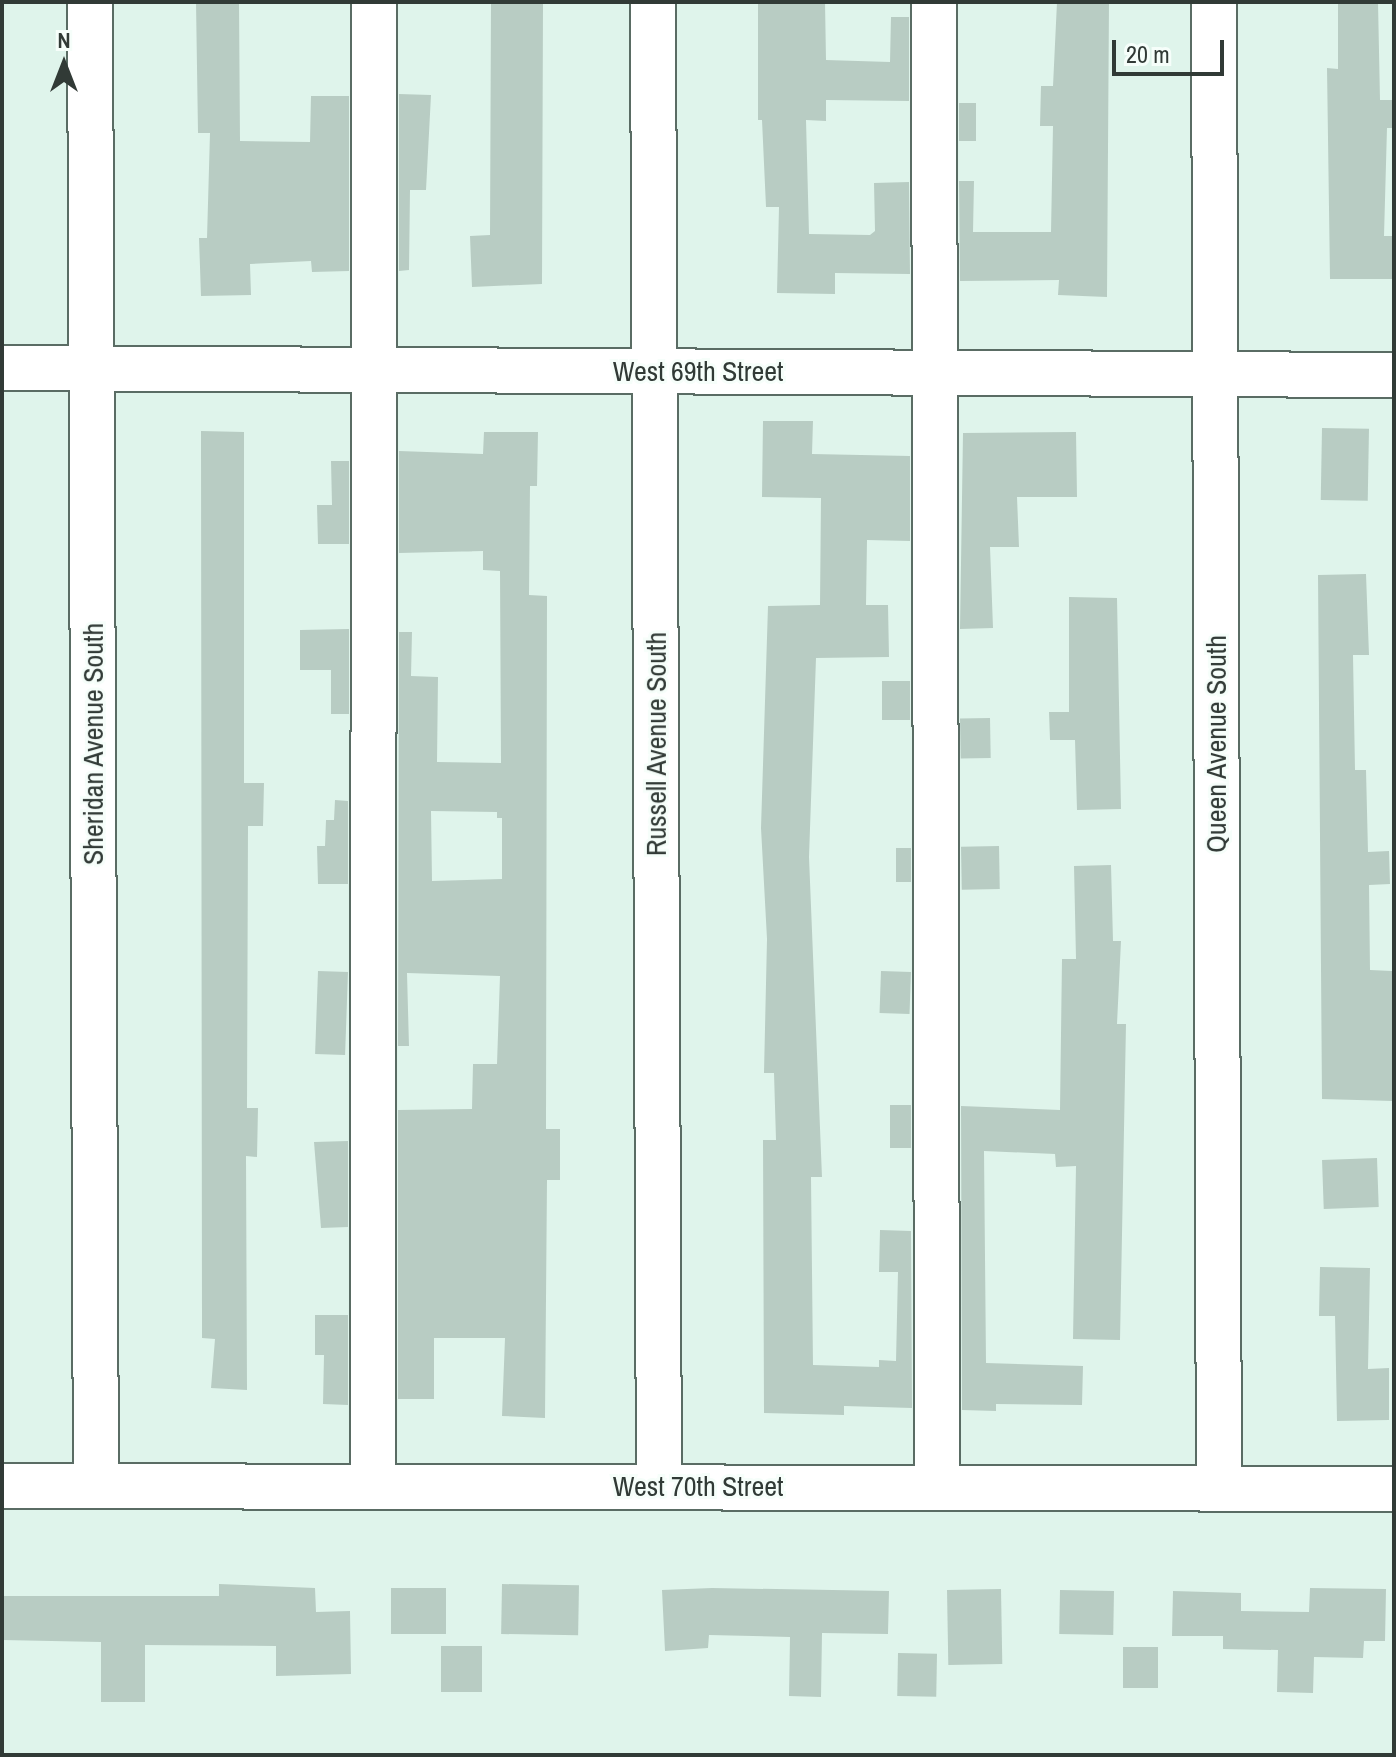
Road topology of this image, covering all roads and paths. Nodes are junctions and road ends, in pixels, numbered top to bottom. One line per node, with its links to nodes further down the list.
1 (90, 2): 7 (street, Sheridan Avenue South)
2 (374, 2): 8 (street)
3 (653, 2): 9 (street, Russell Avenue South)
4 (934, 2): 10 (street)
5 (1214, 2): 11 (street, Queen Avenue South)
6 (2, 368): 7 (street, West 69th Street)
7 (91, 368): 8 (street, West 69th Street); 14 (street, Sheridan Avenue South)
8 (376, 370): 9 (street, West 69th Street); 15 (street)
9 (654, 370): 10 (street, West 69th Street); 16 (street, Russell Avenue South)
10 (937, 373): 11 (street, West 69th Street); 18 (street)
11 (1215, 374): 12 (street, West 69th Street); 17 (street, Queen Avenue South)
12 (1394, 375)
13 (2, 1486): 14 (street, West 70th Street)
14 (96, 1486): 15 (street, West 70th Street)
15 (373, 1486): 16 (street, West 70th Street)
16 (659, 1486): 18 (street, West 70th Street)
17 (1219, 1486): 18 (street, West 70th Street); 19 (street, West 70th Street)
18 (937, 1487)
19 (1394, 1489)

